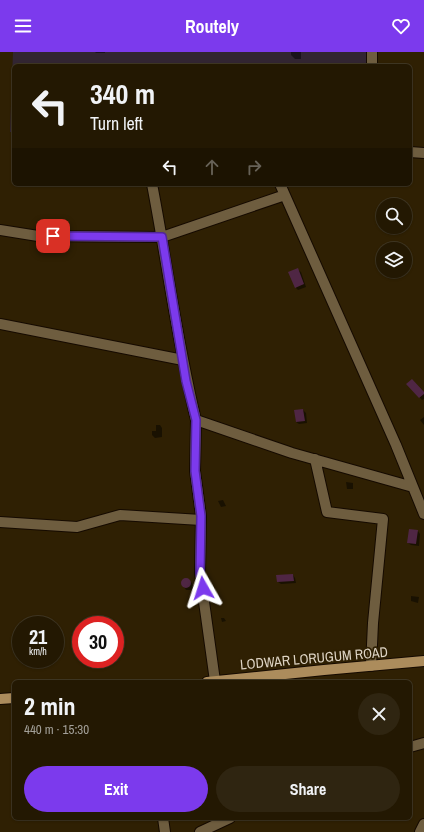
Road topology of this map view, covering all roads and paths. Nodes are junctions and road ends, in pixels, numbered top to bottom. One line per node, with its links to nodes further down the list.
1 (372, 52): 2 (street)
2 (372, 64)
3 (412, 152): 4 (street)
4 (424, 152)
5 (152, 186): 9 (street)
6 (281, 186): 7 (street)
7 (285, 195): 9 (street); 14 (street)
8 (0, 230): 9 (street)
9 (162, 237): 11 (street)
10 (0, 324): 11 (street)
11 (183, 360): 12 (street)
12 (196, 420): 13 (street); 16 (street)
13 (315, 459): 14 (street); 19 (street)
14 (413, 487): 15 (street)
15 (424, 514)
16 (200, 520): 17 (street); 20 (street)
17 (0, 522)
18 (424, 662): 19 (main road, LODWAR LORUGUM ROAD)
19 (371, 666): 21 (main road, LODWAR LORUGUM ROAD)
20 (211, 680)
21 (231, 680)
22 (12, 698): 23 (main road)
23 (0, 699)
24 (424, 743): 25 (street)
25 (412, 746)
26 (163, 820): 29 (street)
27 (226, 820): 30 (street)
28 (424, 824): 31 (street)
29 (165, 832)
30 (200, 832)
31 (420, 832)

